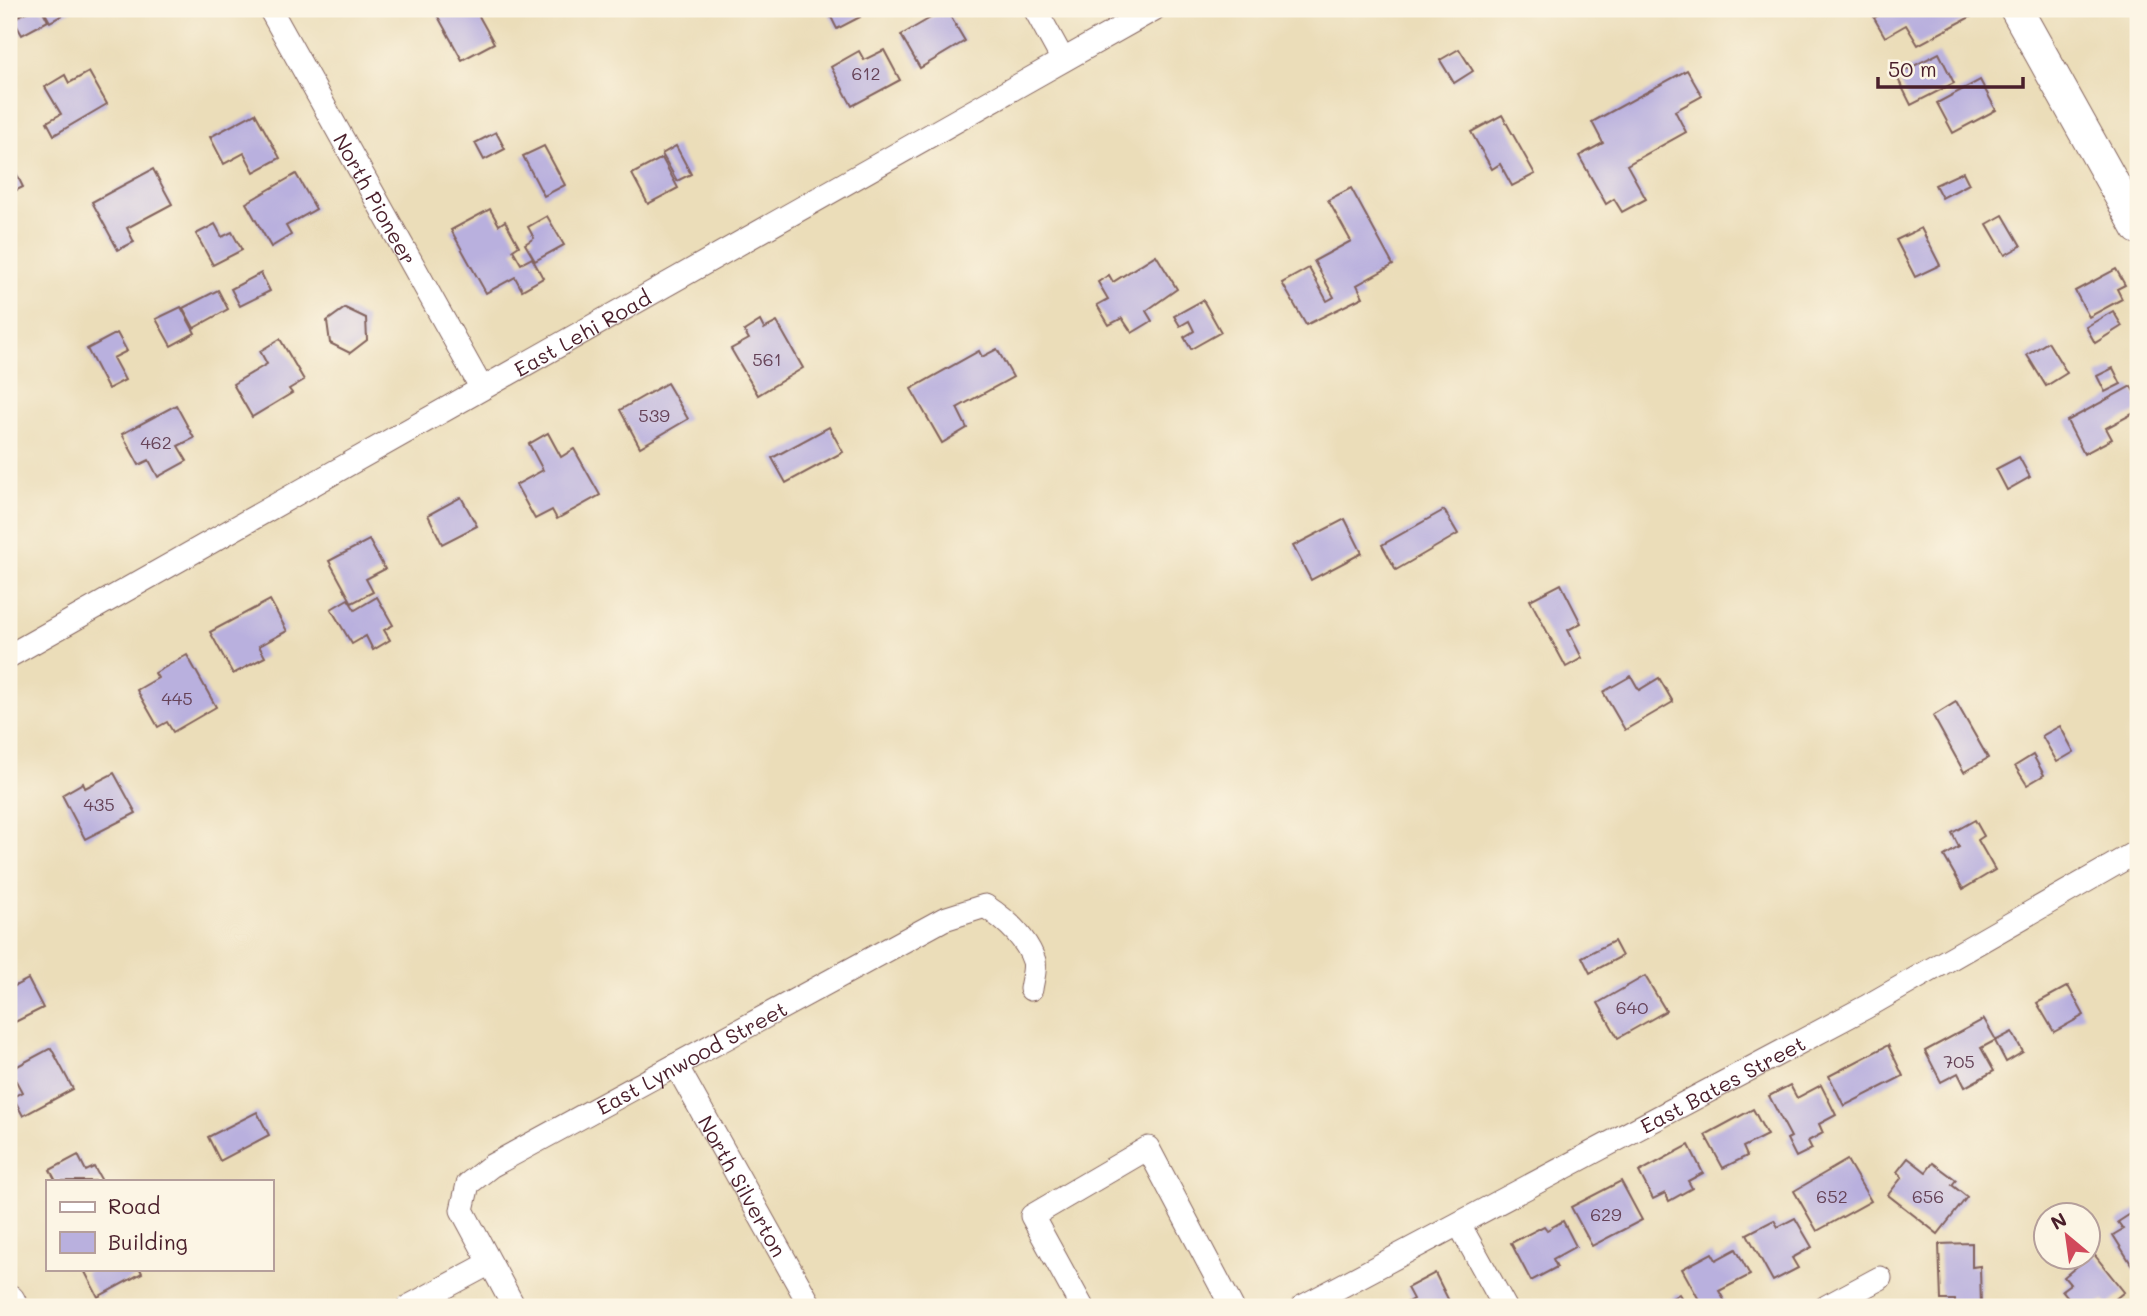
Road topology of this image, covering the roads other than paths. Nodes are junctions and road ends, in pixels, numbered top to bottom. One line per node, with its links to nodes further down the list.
1 (271, 9): 7 (street, North Pioneer)
2 (1035, 9): 5 (street)
3 (1154, 9): 5 (street, East Lehi Road)
4 (2016, 9): 6 (street)
5 (1063, 60): 7 (street, East Lehi Road)
6 (2138, 228)
7 (481, 387): 8 (street, East Lehi Road)
8 (9, 656)
9 (2138, 850): 12 (street, East Bates Street)
10 (1031, 989): 11 (street, East Lynwood Street)
11 (676, 1065): 13 (street, East Lynwood Street); 19 (street, North Silverton)
12 (1459, 1224): 22 (street, East Bates Street); 23 (street)
13 (490, 1263): 17 (street); 18 (street, East Lynwood Street)
14 (1880, 1278): 24 (street)
15 (9, 1301): 16 (street)
16 (12, 1307)
17 (408, 1307)
18 (514, 1307)
19 (811, 1307)
20 (1082, 1307): 21 (street)
21 (1232, 1307)
22 (1302, 1307)
23 (1505, 1307)
24 (1826, 1307)

